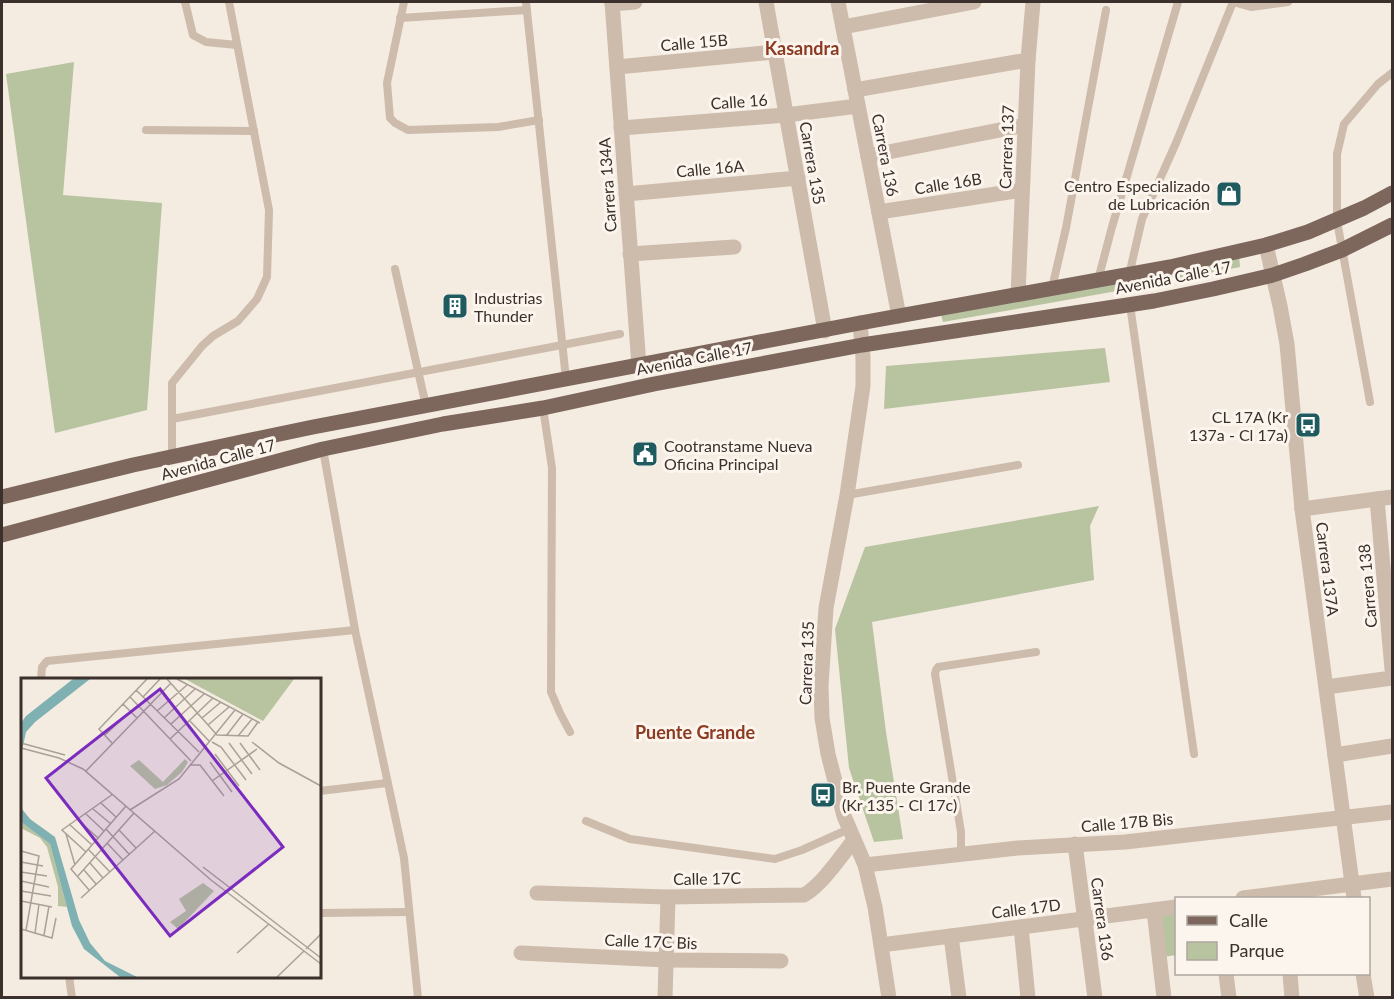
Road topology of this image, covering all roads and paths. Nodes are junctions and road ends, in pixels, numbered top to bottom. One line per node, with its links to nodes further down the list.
1 (185, 2): 17 (lane)
2 (229, 2): 17 (lane)
3 (404, 2): 15 (lane)
4 (612, 2): 5 (street); 20 (street, Carrera 134A)
5 (635, 2)
6 (766, 2): 18 (street, Carrera 135)
7 (838, 2): 16 (street, Carrera 136)
8 (974, 2): 16 (street)
9 (1033, 2): 19 (street, Carrera 137)
10 (1178, 2): 45 (lane)
11 (1233, 2): 12 (lane); 43 (lane)
12 (1288, 2)
13 (526, 6): 15 (lane); 25 (lane)
14 (1106, 10): 46 (lane)
15 (400, 18): 25 (lane)
16 (843, 27): 22 (street, Carrera 136)
17 (237, 45): 29 (lane)
18 (775, 52): 20 (street, Calle 15B); 24 (street, Carrera 135)
19 (1028, 60): 22 (street); 26 (street, Carrera 137)
20 (617, 67): 27 (street, Carrera 134A)
21 (1392, 73): 36 (lane)
22 (855, 90): 23 (street, Carrera 136)
23 (858, 106): 24 (street, Calle 16); 30 (street, Carrera 136)
24 (786, 115): 27 (street, Calle 16); 31 (street, Carrera 135)
25 (538, 120): 53 (lane)
26 (1025, 125): 30 (street); 32 (street, Carrera 137)
27 (621, 128): 34 (street, Carrera 134A)
28 (146, 130): 29 (lane)
29 (254, 131): 61 (lane)
30 (868, 156): 35 (street, Carrera 136)
31 (798, 178): 34 (street, Calle 16A); 51 (street, Carrera 135)
32 (1022, 190): 35 (street, Calle 16B); 47 (street, Carrera 137)
33 (1392, 193): 36 (main road, Avenida Calle 17)
34 (626, 194): 41 (street, Carrera 134A)
35 (879, 212): 49 (street, Carrera 136)
36 (1337, 221): 38 (main road, Avenida Calle 17); 40 (lane)
37 (1392, 225): 40 (main road, Avenida Calle 17)
38 (1266, 245): 43 (main road, Avenida Calle 17); 44 (street, Carrera 137A)
39 (734, 247): 41 (street)
40 (1342, 250): 44 (main road, Avenida Calle 17); 58 (lane)
41 (630, 254): 55 (street, Carrera 134A)
42 (395, 269): 56 (lane)
43 (1129, 274): 45 (main road, Avenida Calle 17)
44 (1273, 275): 48 (main road, Avenida Calle 17); 69 (street, Carrera 137A)
45 (1098, 280): 46 (main road, Avenida Calle 17)
46 (1052, 288): 47 (main road, Avenida Calle 17)
47 (1018, 295): 49 (main road, Avenida Calle 17)
48 (1130, 305): 54 (main road, Avenida Calle 17); 79 (lane)
49 (899, 316): 50 (main road, Avenida Calle 17)
50 (860, 323): 51 (main road, Avenida Calle 17); 54 (street, Carrera 135)
51 (825, 331): 55 (main road, Avenida Calle 17)
52 (620, 334): 53 (lane)
53 (562, 345): 56 (lane); 57 (lane)
54 (862, 345): 60 (main road, Avenida Calle 17); 65 (street, Carrera 135)
55 (639, 366): 57 (main road, Avenida Calle 17)
56 (418, 372): 59 (lane); 61 (lane)
57 (566, 379): 59 (main road, Avenida Calle 17)
58 (1370, 402)
59 (426, 406): 63 (main road, Avenida Calle 17)
60 (543, 408): 62 (main road, Avenida Calle 17); 77 (lane)
61 (172, 419): 63 (lane)
62 (323, 449): 70 (main road, Avenida Calle 17); 71 (lane)
63 (172, 456): 66 (main road, Avenida Calle 17)
64 (1018, 465): 65 (lane)
65 (847, 495): 86 (street, Carrera 135)
66 (2, 497)
67 (1392, 497): 68 (street)
68 (1377, 499): 69 (street); 73 (street, Carrera 138)
69 (1302, 509): 76 (street, Carrera 137A)
70 (2, 535)
71 (355, 630): 74 (lane); 81 (lane)
72 (1036, 652): 88 (lane)
73 (1392, 669)
74 (40, 678)
75 (1392, 678): 76 (street)
76 (1326, 687): 80 (street, Carrera 137A)
77 (570, 732)
78 (1392, 746): 80 (street)
79 (1194, 754)
80 (1335, 755): 84 (street, Carrera 137A)
81 (387, 783): 82 (lane); 99 (lane)
82 (321, 791)
83 (1392, 812): 84 (street, Calle 17B Bis)
84 (1343, 818): 87 (street, Calle 17B Bis); 91 (street, Carrera 137A)
85 (586, 821): 86 (lane)
86 (851, 834): 89 (street, Carrera 135); 94 (street, Calle 17C)
87 (1075, 844): 88 (street, Calle 17B Bis); 100 (street, Carrera 136)
88 (962, 854): 89 (street, Calle 17B Bis)
89 (865, 865): 103 (street, Carrera 135)
90 (1392, 879): 91 (street)
91 (1353, 891): 93 (street)
92 (537, 893): 94 (street, Calle 17C)
93 (1284, 896): 95 (street)
94 (668, 897): 105 (street)
95 (1264, 897)
96 (1175, 907): 97 (street, Calle 17D)
97 (1154, 910): 100 (street, Calle 17D); 118 (street)
98 (321, 912): 99 (lane)
99 (408, 912): 112 (lane)
100 (1085, 919): 101 (street, Calle 17D); 117 (street, Carrera 136)
101 (1021, 927): 102 (street, Calle 17D); 116 (street)
102 (951, 936): 103 (street, Calle 17D); 115 (street)
103 (881, 945): 114 (street, Carrera 135)
104 (521, 953): 105 (street, Calle 17C Bis)
105 (666, 960): 106 (street, Calle 17C Bis); 113 (street)
106 (781, 961)
107 (1226, 975): 119 (street)
108 (1290, 975): 120 (street)
109 (1364, 975): 121 (street)
110 (69, 978): 111 (lane)
111 (72, 998)
112 (418, 998)
113 (665, 998)
114 (889, 998)
115 (958, 998)
116 (1028, 998)
117 (1095, 998)
118 (1164, 998)
119 (1229, 998)
120 (1292, 998)
121 (1366, 998)

